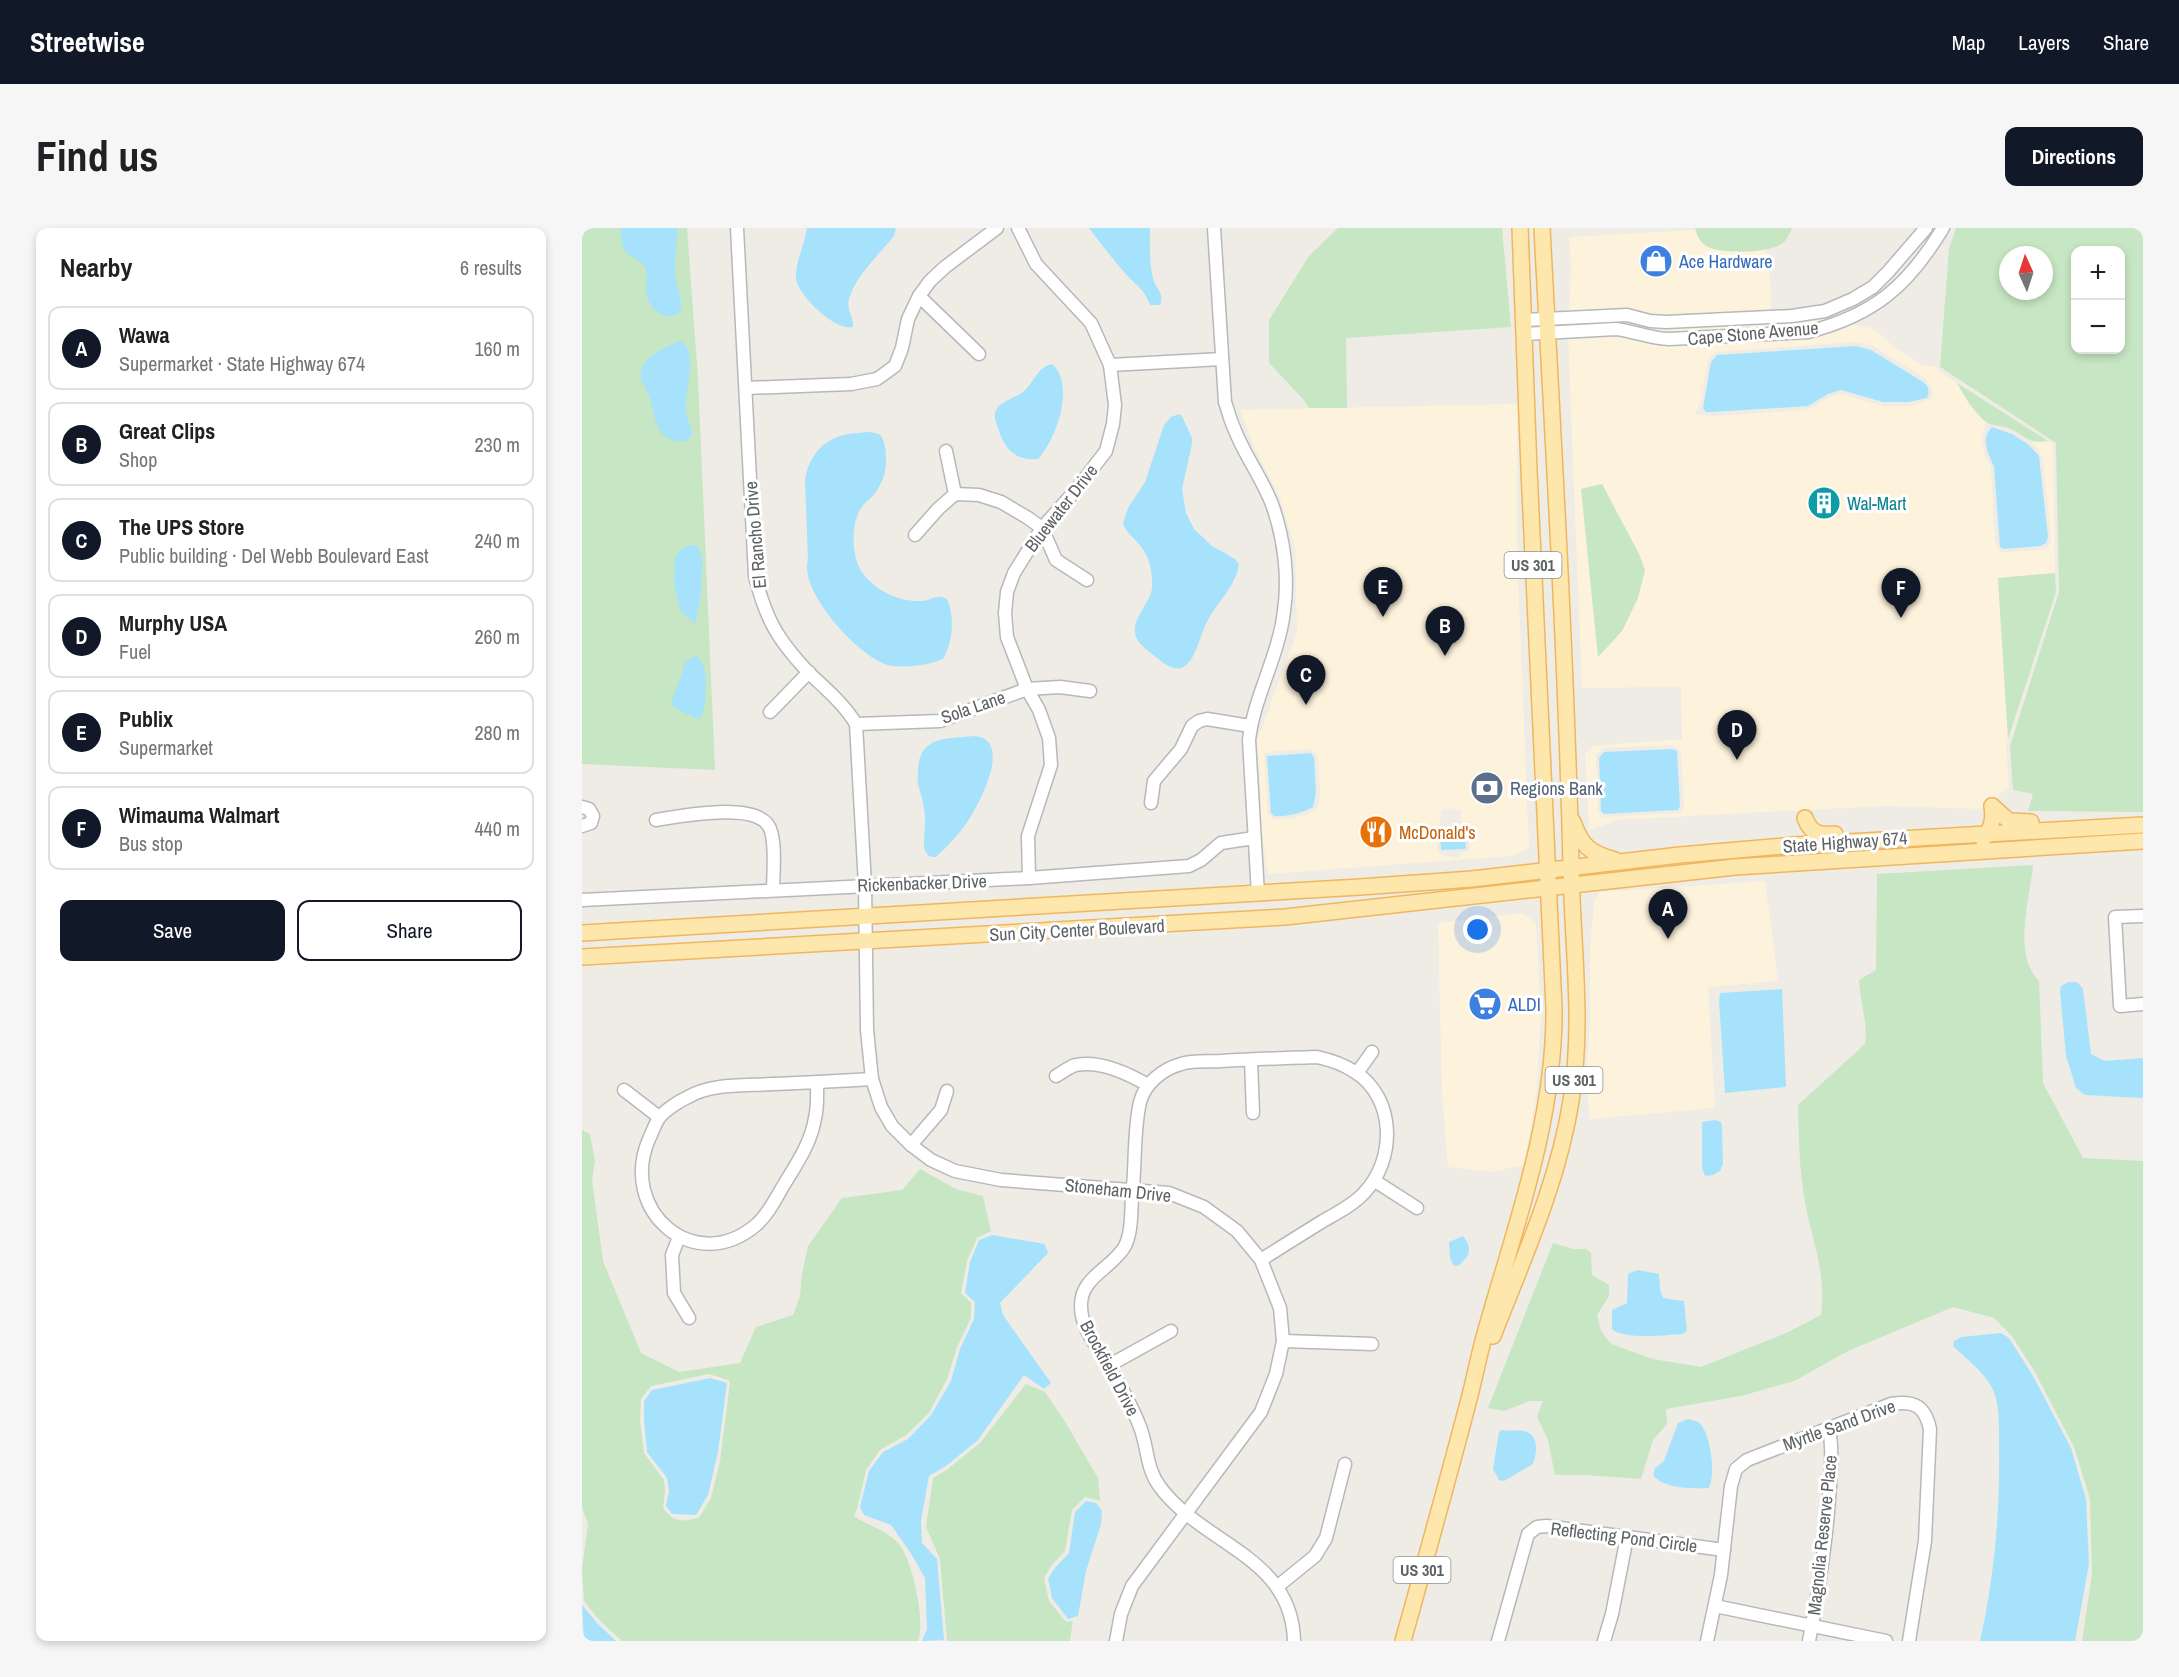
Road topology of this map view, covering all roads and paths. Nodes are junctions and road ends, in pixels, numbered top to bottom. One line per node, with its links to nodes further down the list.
1 (737, 228): 15 (street, El Rancho Drive)
2 (997, 228): 9 (street)
3 (1018, 228): 14 (street, Bluewater Drive)
4 (1214, 228): 13 (street)
5 (1520, 228): 11 (main road, US 301)
6 (1542, 228): 10 (main road, US 301)
7 (1926, 228): 10 (street, Cape Stone Avenue)
8 (1942, 228): 10 (street, Cape Stone Avenue)
9 (919, 296): 12 (street); 15 (street)
10 (1547, 326): 11 (street, Cape Stone Avenue); 30 (main road, US 301)
11 (1524, 327): 44 (main road, US 301)
12 (979, 354)
13 (1222, 359): 14 (street); 26 (street)
14 (1110, 365): 18 (street, Bluewater Drive)
15 (746, 388): 21 (street, El Rancho Drive)
16 (946, 451): 17 (street)
17 (955, 494): 18 (street); 19 (street)
18 (1042, 528): 20 (street); 22 (street, Bluewater Drive)
19 (915, 535)
20 (1087, 580)
21 (808, 672): 24 (street); 25 (street, El Rancho Drive)
22 (1027, 689): 23 (street, Sola Lane); 25 (street, Sola Lane); 45 (street, Bluewater Drive)
23 (1090, 691)
24 (770, 712)
25 (856, 724): 47 (street)
26 (1250, 726): 27 (street); 37 (street)
27 (1150, 803)
28 (1992, 806): 34 (main road); 35 (main road); 36 (main road)
29 (582, 807): 33 (street)
30 (1570, 814): 42 (main road); 43 (main road, US 301)
31 (656, 820): 49 (street)
32 (2143, 825): 34 (main road, State Highway 674)
33 (582, 826)
34 (2122, 827): 35 (main road, State Highway 674)
35 (1987, 834): 36 (main road, State Highway 674); 41 (main road)
36 (1971, 835): 38 (main road, State Highway 674)
37 (1254, 838): 45 (street, Rickenbacker Drive); 51 (street)
38 (1916, 838): 40 (main road, State Highway 674); 40 (main road)
39 (2143, 842): 41 (main road, State Highway 674)
40 (1791, 845): 42 (main road, State Highway 674)
41 (1844, 859): 46 (main road, State Highway 674)
42 (1620, 861): 43 (main road, State Highway 674)
43 (1571, 867): 44 (main road, State Highway 674); 46 (main road, US 301)
44 (1547, 870): 48 (main road, US 301); 51 (main road, Sun City Center Boulevard)
45 (1029, 878): 47 (street, Rickenbacker Drive)
46 (1571, 884): 48 (main road, Sun City Center Boulevard); 83 (main road, US 301)
47 (865, 885): 49 (street, Rickenbacker Drive); 54 (street)
48 (1548, 887): 50 (main road, Sun City Center Boulevard); 57 (main road, US 301)
49 (773, 890): 52 (street, Rickenbacker Drive)
50 (1507, 892): 55 (main road, Sun City Center Boulevard); 57 (main road)
51 (1258, 894): 54 (main road, Sun City Center Boulevard); 55 (main road)
52 (582, 900)
53 (2143, 916): 60 (street)
54 (866, 917): 56 (main road, Sun City Center Boulevard); 58 (street, Stoneham Drive)
55 (1123, 927): 58 (main road, Sun City Center Boulevard)
56 (582, 933)
57 (1550, 933): 83 (main road, US 301)
58 (864, 942): 59 (main road, Sun City Center Boulevard); 65 (street, Stoneham Drive)
59 (582, 957)
60 (2143, 1004)
61 (1372, 1052): 63 (street)
62 (1251, 1060): 63 (street); 67 (street); 70 (street)
63 (1357, 1072): 73 (street)
64 (1056, 1076): 67 (street)
65 (872, 1079): 66 (street); 72 (street, Stoneham Drive)
66 (818, 1082): 71 (street); 76 (street)
67 (1149, 1085): 74 (street, Brockfield Drive)
68 (624, 1090): 71 (street)
69 (947, 1091): 72 (street)
70 (1253, 1113)
71 (659, 1117): 76 (street)
72 (910, 1145): 74 (street, Stoneham Drive)
73 (1375, 1181): 75 (street); 77 (street)
74 (1133, 1190): 77 (street, Stoneham Drive); 82 (street, Brockfield Drive)
75 (1417, 1208)
76 (679, 1237): 78 (street)
77 (1261, 1260): 80 (street, Stoneham Drive)
78 (689, 1318)
79 (1170, 1331): 82 (street)
80 (1283, 1341): 81 (street); 86 (street, Stoneham Drive)
81 (1372, 1344)
82 (1108, 1366): 86 (street, Brockfield Drive)
83 (1469, 1401): 94 (main road, US 301)
84 (1829, 1428): 88 (street, Myrtle Sand Drive); 91 (street, Magnolia Reserve Place); 100 (street, Myrtle Sand Drive)
85 (1345, 1464): 89 (street)
86 (1185, 1513): 89 (street, Brockfield Drive); 92 (street, Stoneham Drive)
87 (1628, 1537): 88 (street, Reflecting Pond Circle); 95 (street, Reflecting Pond Circle); 96 (street)
88 (1725, 1550): 90 (street, Myrtle Sand Drive)
89 (1278, 1586): 93 (street)
90 (1715, 1606): 91 (street); 97 (street, Myrtle Sand Drive)
91 (1812, 1625): 98 (street, Magnolia Reserve Place); 99 (street)
92 (1116, 1641)
93 (1294, 1641)
94 (1403, 1641)
95 (1498, 1641)
96 (1604, 1641)
97 (1707, 1641)
98 (1809, 1641)
99 (1886, 1641)
100 (1909, 1641)

